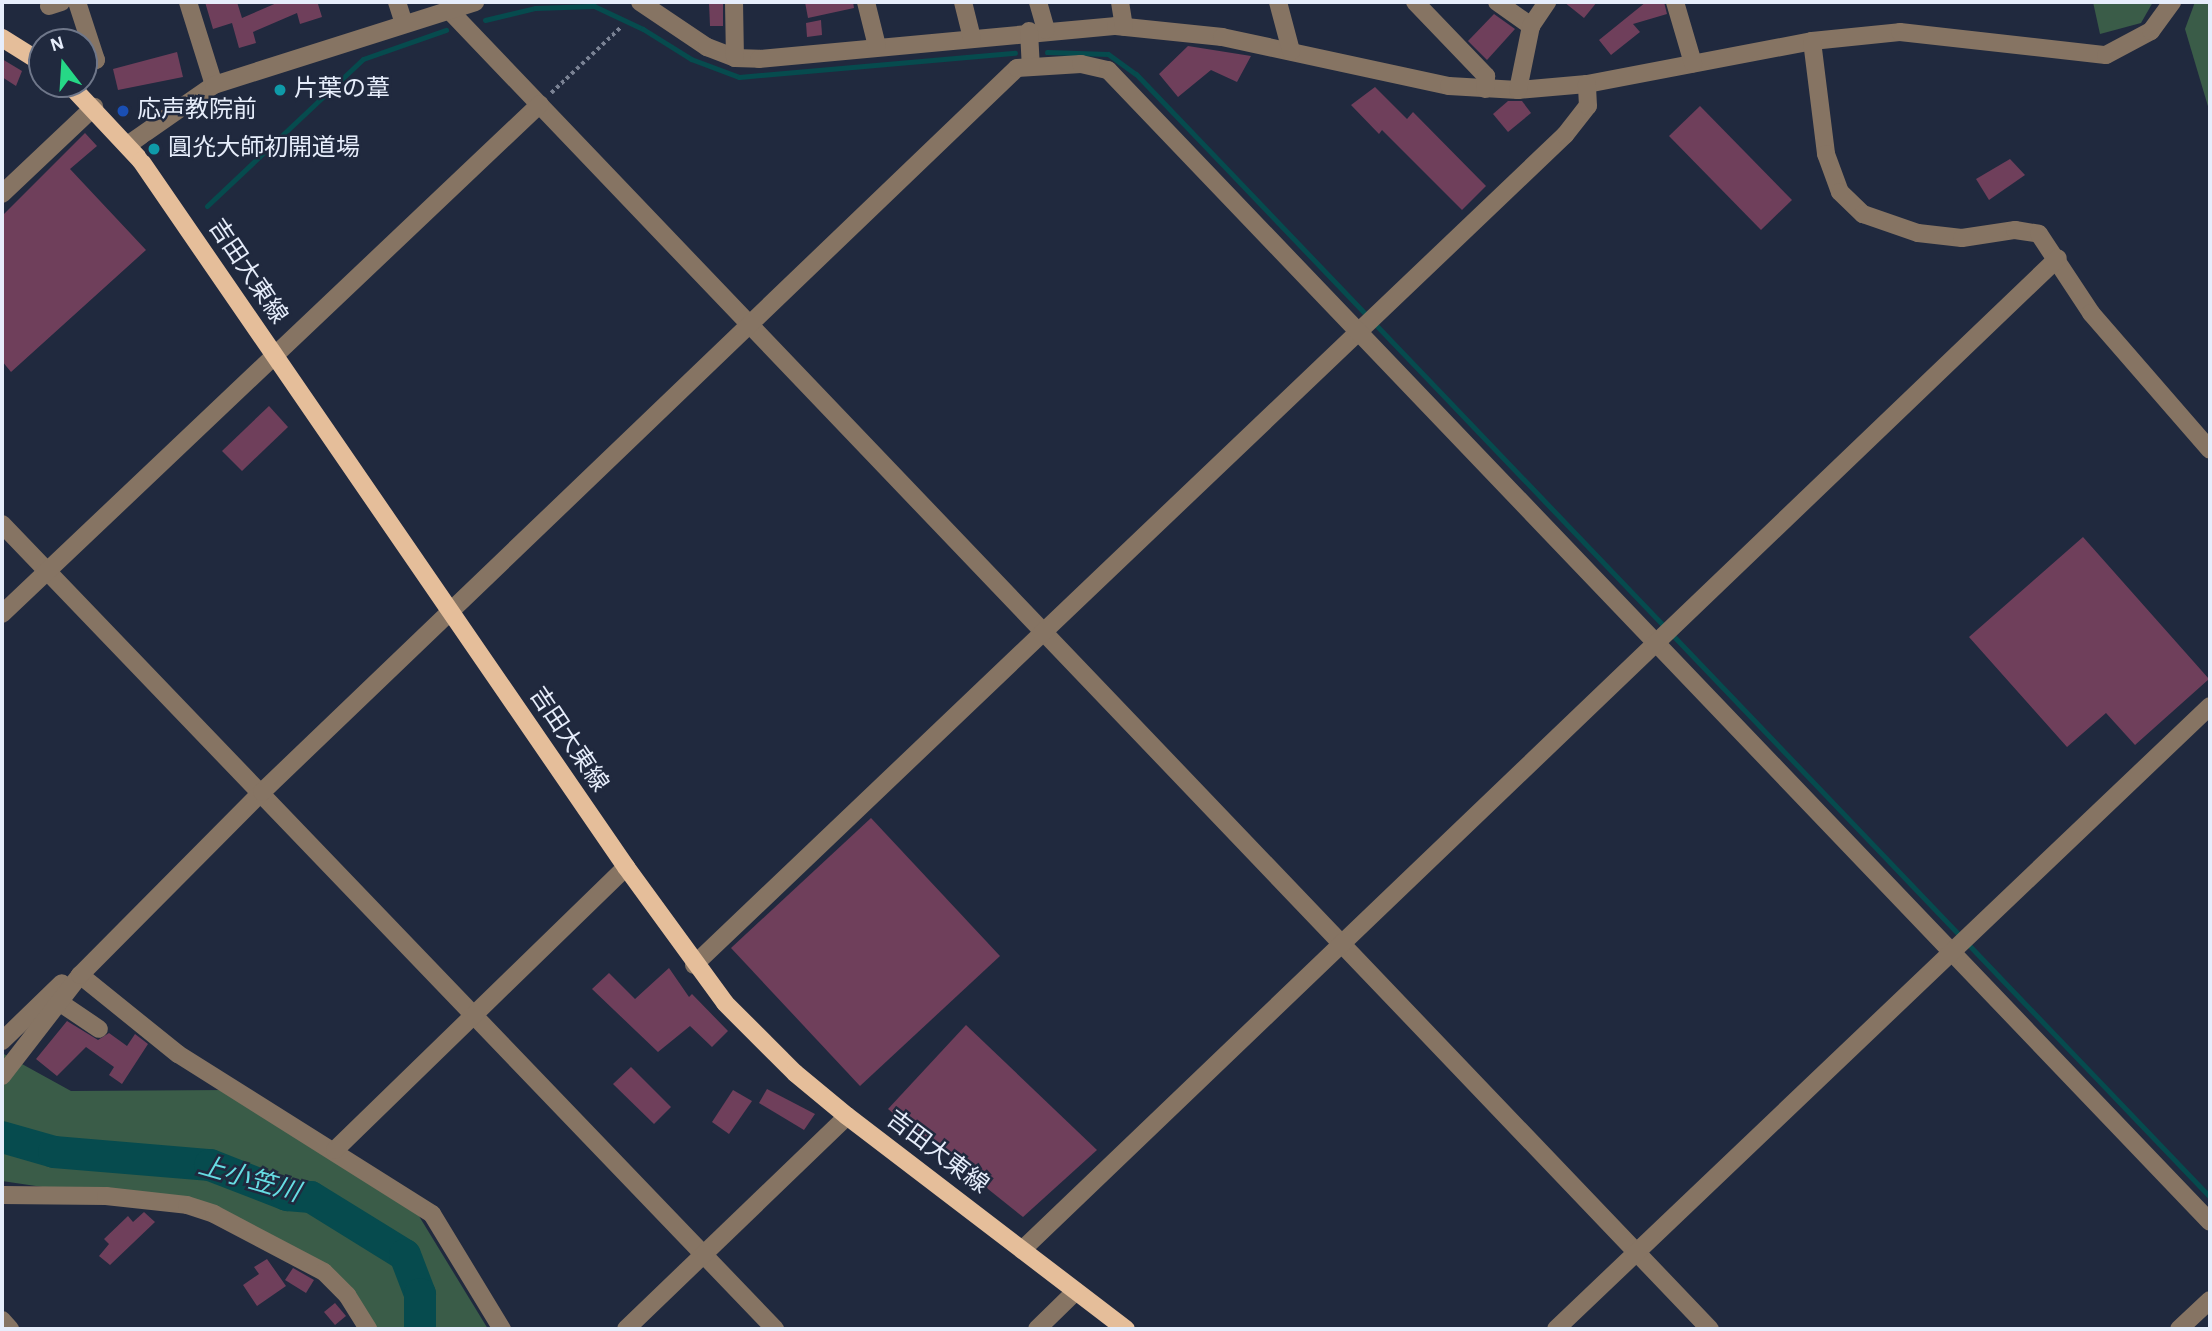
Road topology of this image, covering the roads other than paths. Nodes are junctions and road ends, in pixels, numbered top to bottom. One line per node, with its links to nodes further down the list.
1 (77, 2): 21 (street)
2 (188, 2): 33 (street)
3 (397, 2): 18 (street)
4 (475, 2): 17 (street)
5 (640, 2): 29 (street)
6 (734, 2): 29 (street)
7 (866, 2): 26 (street)
8 (963, 2): 23 (street)
9 (1038, 2): 22 (street)
10 (1278, 2): 27 (street)
11 (1415, 2): 34 (street)
12 (1497, 2): 20 (street)
13 (1547, 2): 20 (street)
14 (1675, 2): 30 (street)
15 (2172, 2): 25 (street)
16 (1122, 3): 19 (street)
17 (448, 9): 18 (street); 37 (street)
18 (404, 23): 33 (street)
19 (1124, 26): 22 (street); 27 (street)
20 (1531, 26): 35 (street)
21 (86, 28)
22 (1037, 30): 23 (street); 31 (street)
23 (972, 37): 26 (street)
24 (2, 38): 28 (main road)
25 (1812, 41): 30 (street); 41 (street)
26 (877, 46): 29 (street)
27 (1291, 51): 34 (street)
28 (28, 54)
29 (735, 58)
30 (1693, 63): 32 (street)
31 (1031, 67): 42 (street); 43 (street)
32 (1587, 84): 35 (street); 43 (street)
33 (214, 85): 39 (street)
34 (1485, 89): 35 (street)
35 (1517, 90)
36 (84, 98): 38 (main road, 吉田大東線)
37 (540, 104): 42 (street); 44 (street)
38 (94, 107): 39 (main road, 吉田大東線); 40 (street)
39 (129, 144): 44 (main road, 吉田大東線)
40 (2, 194)
41 (2058, 258): 45 (street); 51 (street)
42 (750, 323): 48 (street); 50 (street)
43 (1369, 325): 50 (street); 51 (street)
44 (274, 355): 47 (street); 48 (main road, 吉田大東線)
45 (2210, 450)
46 (2, 524): 47 (street)
47 (49, 572): 49 (street); 53 (street)
48 (451, 612): 53 (street); 54 (main road, 吉田大東線)
49 (2, 614)
50 (1046, 634): 55 (street); 57 (street)
51 (1660, 641): 55 (street); 56 (street)
52 (2210, 706): 56 (street)
53 (262, 792): 58 (street); 60 (street)
54 (626, 867): 57 (main road, 吉田大東線); 60 (street)
55 (1340, 943): 68 (street); 69 (street)
56 (1956, 949): 67 (street); 69 (street)
57 (694, 965): 64 (main road, 吉田大東線)
58 (82, 973): 59 (street); 62 (street); 65 (street)
59 (59, 1002): 61 (street); 63 (street)
60 (474, 1014): 65 (street); 70 (street)
61 (99, 1029)
62 (2, 1041)
63 (3, 1075)
64 (848, 1116): 68 (main road, 吉田大東線); 70 (street)
65 (335, 1150): 76 (street)
66 (2, 1195): 75 (street)
67 (2210, 1222)
68 (1023, 1250): 71 (main road, 吉田大東線)
69 (1636, 1251): 81 (street); 82 (street)
70 (704, 1257): 77 (street); 78 (street)
71 (1076, 1291): 79 (street); 80 (main road, 吉田大東線)
72 (2210, 1300): 83 (street)
73 (2, 1320): 74 (street)
74 (10, 1329)
75 (368, 1329)
76 (502, 1329)
77 (626, 1329)
78 (775, 1329)
79 (1037, 1329)
80 (1126, 1329)
81 (1556, 1329)
82 (1710, 1329)
83 (2179, 1329)

